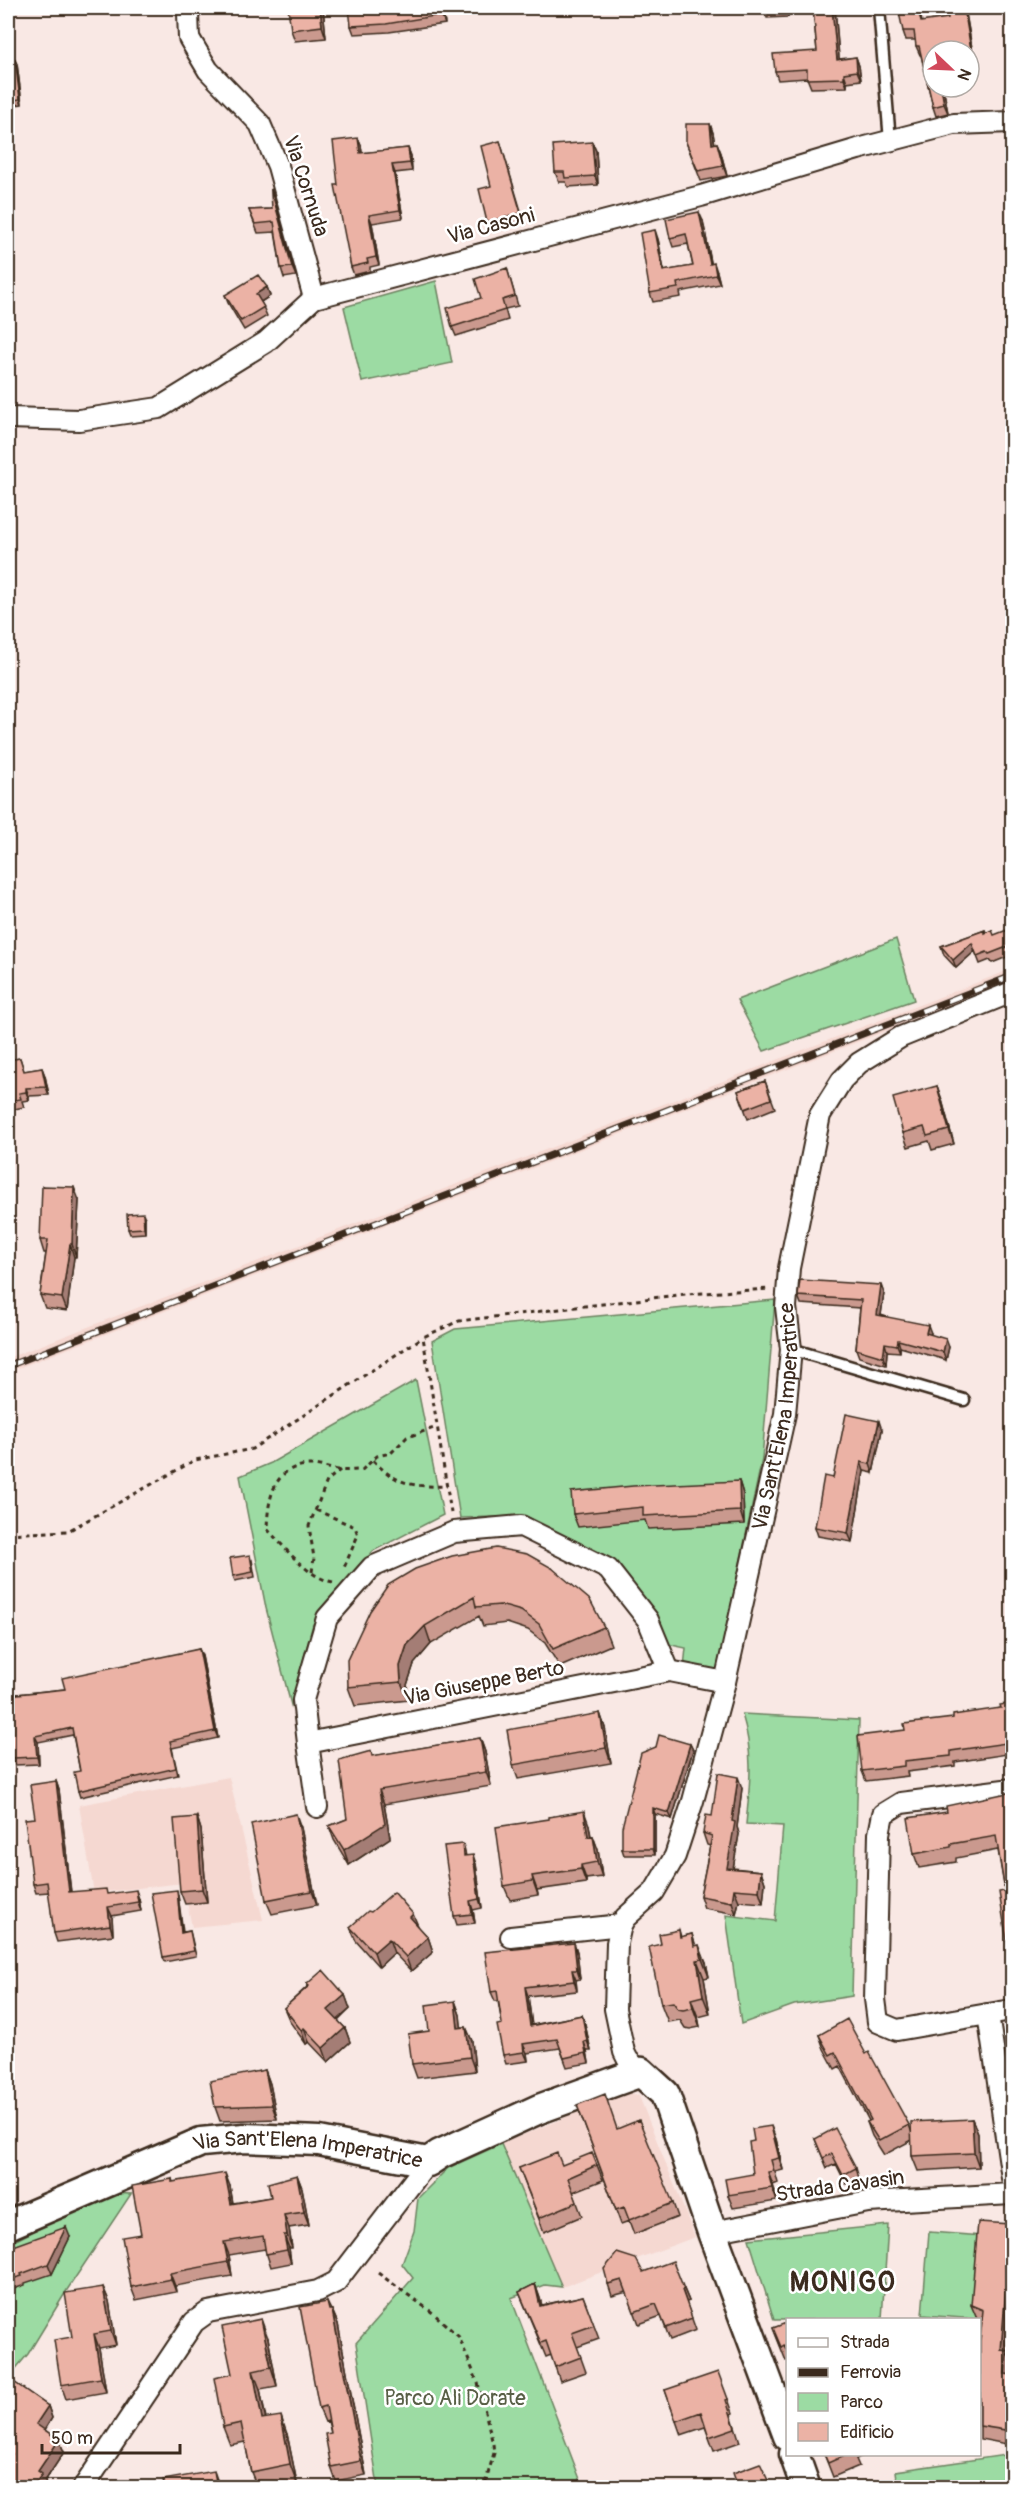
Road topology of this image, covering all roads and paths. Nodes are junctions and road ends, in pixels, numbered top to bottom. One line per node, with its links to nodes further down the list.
1 (192, 8): 5 (street, Via Cornuda)
2 (879, 8): 4 (lane)
3 (1012, 122): 4 (street, Via Casoni)
4 (890, 141): 5 (street, Via Casoni)
5 (314, 298): 6 (street, Via Casoni)
6 (8, 418)
7 (1012, 992): 8 (street, Via Sant'Elena Imperatrice)
8 (786, 1288): 9 (path); 10 (street, Via Sant'Elena Imperatrice)
9 (423, 1337): 12 (path); 18 (path)
10 (791, 1349): 11 (lane); 22 (street, Via Sant'Elena Imperatrice)
11 (964, 1400)
12 (437, 1427): 13 (path); 15 (path)
13 (373, 1460): 14 (path); 15 (path)
14 (340, 1470): 16 (path); 19 (path)
15 (447, 1486): 17 (path)
16 (316, 1510): 19 (path); 20 (path)
17 (454, 1532): 20 (street); 21 (street)
18 (8, 1534)
19 (312, 1572): 20 (path)
20 (344, 1588): 23 (street)
21 (669, 1671): 22 (street, Via Giuseppe Berto); 23 (street, Via Giuseppe Berto)
22 (725, 1682): 26 (street, Via Sant'Elena Imperatrice)
23 (308, 1743): 25 (street)
24 (1012, 1789): 29 (street)
25 (317, 1807)
26 (621, 1925): 27 (street); 30 (street)
27 (511, 1937)
28 (1012, 2010): 29 (street)
29 (988, 2014): 32 (street)
30 (641, 2072): 31 (street, Via Sant'Elena Imperatrice); 35 (street)
31 (428, 2162): 34 (street, Via Sant'Elena Imperatrice); 39 (street)
32 (1012, 2178)
33 (1012, 2194): 35 (street, Strada Cavasin)
34 (8, 2225)
35 (712, 2232): 37 (street)
36 (378, 2273): 40 (path)
37 (786, 2431)
38 (795, 2456): 41 (street)
39 (82, 2487)
40 (484, 2487)
41 (806, 2487)

